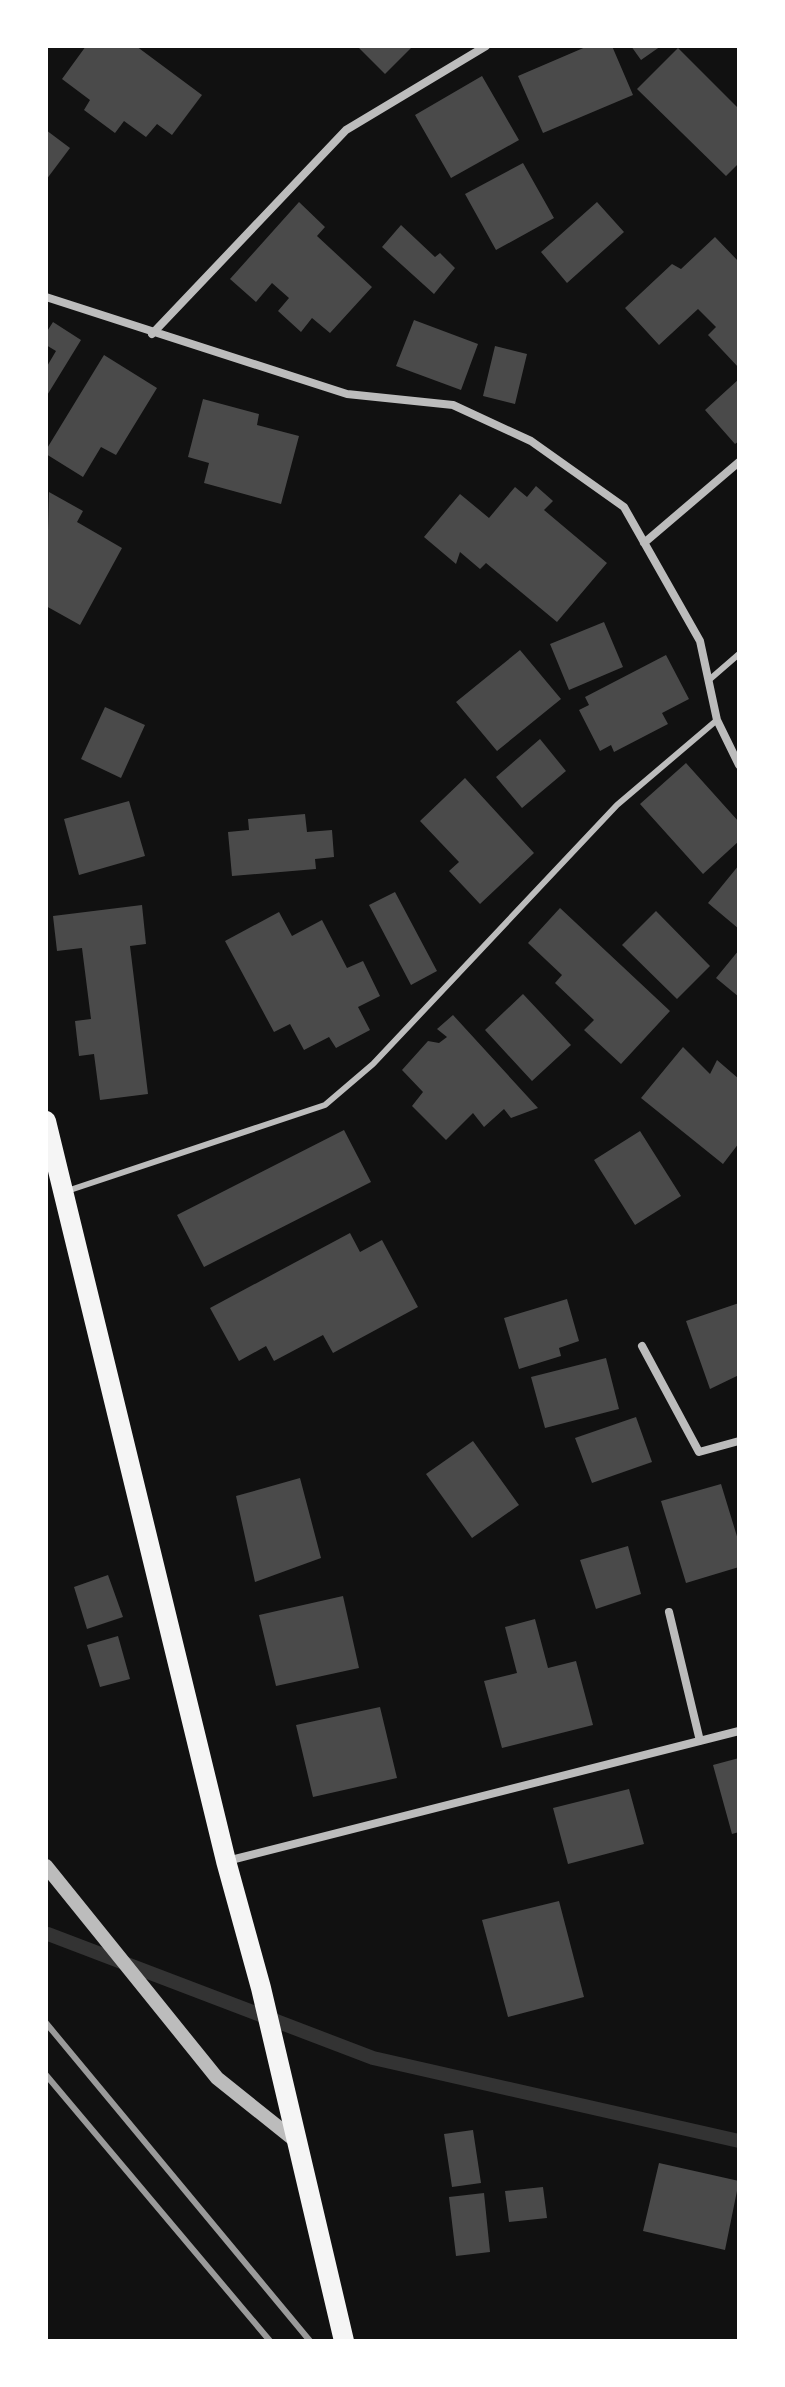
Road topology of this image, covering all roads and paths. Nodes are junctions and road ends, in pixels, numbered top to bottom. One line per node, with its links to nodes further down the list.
1 (486, 46): 3 (street)
2 (46, 297): 3 (street)
3 (152, 334): 5 (street)
4 (739, 462): 5 (street)
5 (644, 543): 7 (street)
6 (739, 654): 7 (lane)
7 (709, 680): 8 (street)
8 (717, 720): 9 (street); 11 (lane)
9 (739, 765)
10 (46, 1121): 11 (main road)
11 (63, 1192): 17 (main road)
12 (642, 1346): 13 (street)
13 (739, 1441)
14 (669, 1612): 16 (street)
15 (739, 1731): 16 (street)
16 (700, 1741): 17 (street)
17 (226, 1861): 19 (main road)
18 (46, 1866): 19 (street)
19 (297, 2142): 20 (main road)
20 (344, 2341)

